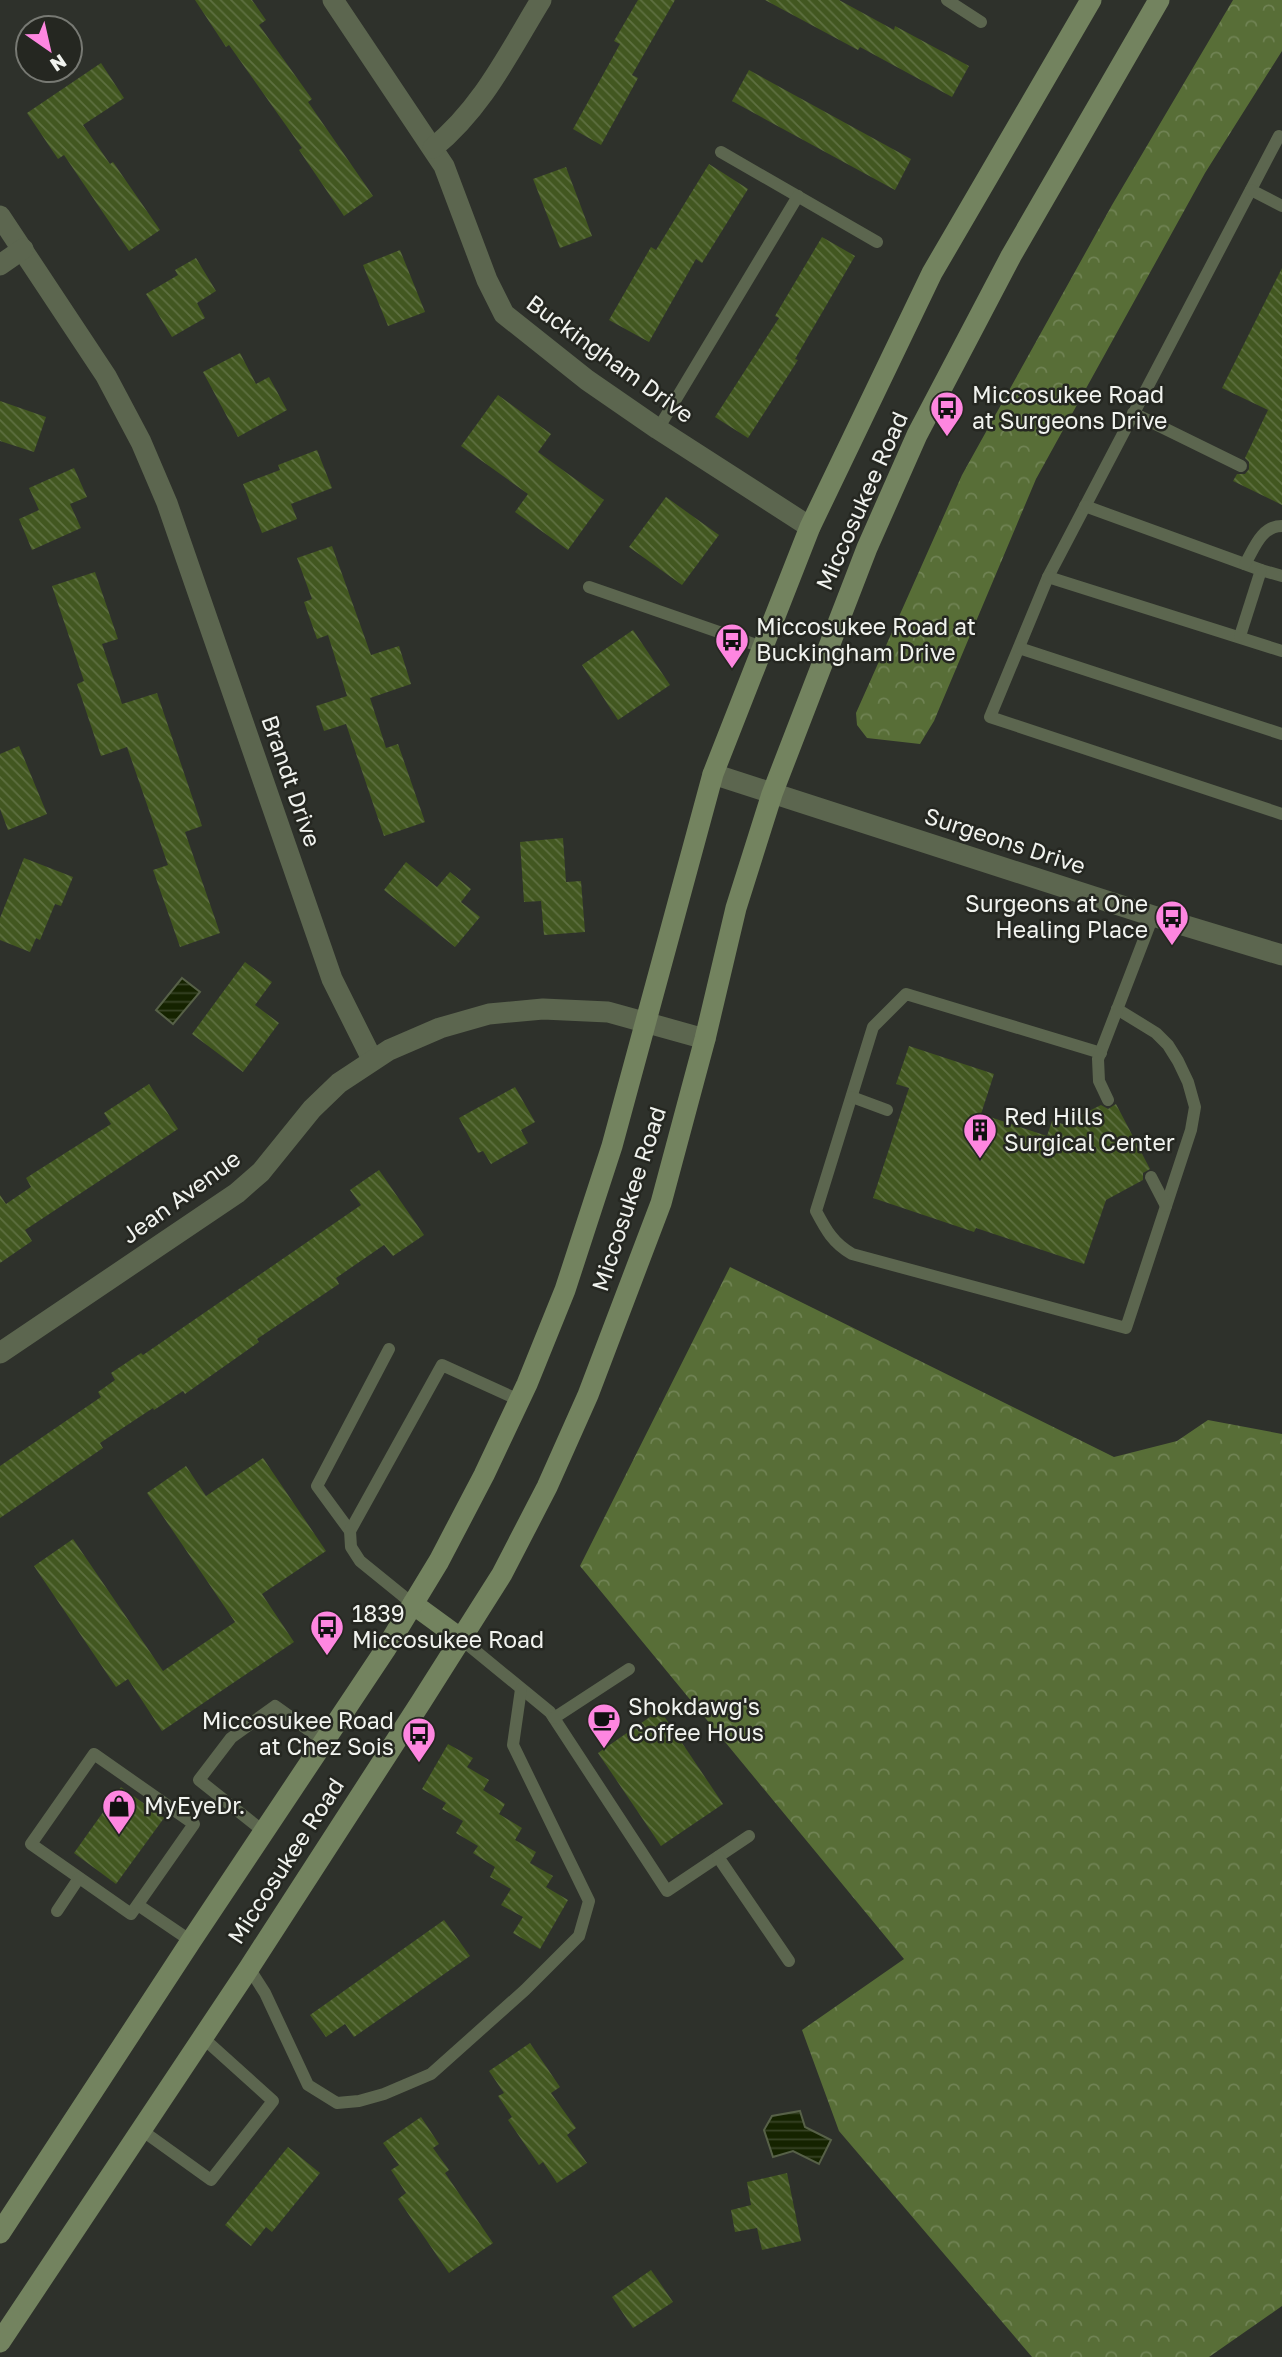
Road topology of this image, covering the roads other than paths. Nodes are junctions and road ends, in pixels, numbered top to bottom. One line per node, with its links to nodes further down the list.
1 (333, 0): 8 (street, Buckingham Drive)
2 (541, 0): 8 (street)
3 (947, 0): 6 (lane)
4 (1091, 0): 22 (street, Miccosukee Road)
5 (1159, 0): 34 (street, Miccosukee Road)
6 (981, 22)
7 (1279, 136): 10 (lane)
8 (433, 148): 18 (street, Buckingham Drive)
9 (721, 152): 11 (lane)
10 (1251, 190): 12 (lane); 17 (lane)
11 (798, 196): 14 (lane); 18 (lane)
12 (1282, 206)
13 (0, 216): 15 (street, Brandt Drive)
14 (877, 242)
15 (23, 249): 16 (street); 42 (street, Brandt Drive)
16 (0, 265)
17 (1133, 413): 19 (lane); 20 (lane)
18 (658, 429): 22 (street, Buckingham Drive)
19 (1241, 466)
20 (1084, 506): 23 (lane); 26 (lane)
21 (1282, 526): 23 (lane)
22 (810, 527): 29 (street, Miccosukee Road)
23 (1245, 564): 24 (lane)
24 (1261, 570): 25 (lane); 28 (lane)
25 (1282, 576)
26 (1048, 577): 28 (lane); 30 (lane)
27 (589, 587): 29 (lane)
28 (1240, 636): 31 (lane)
29 (762, 647): 33 (street, Miccosukee Road)
30 (1019, 648): 32 (lane); 35 (lane)
31 (1282, 651)
32 (1282, 734)
33 (713, 774): 34 (street, Surgeons Drive); 39 (street, Miccosukee Road)
34 (772, 794): 36 (street, Surgeons Drive); 40 (street, Miccosukee Road)
35 (1282, 814)
36 (1153, 916): 37 (street, Surgeons Drive); 38 (lane)
37 (1282, 955)
38 (1117, 1009): 41 (lane); 47 (lane)
39 (645, 1022): 40 (street); 42 (street); 50 (street, Miccosukee Road)
40 (705, 1039): 53 (street, Miccosukee Road)
41 (1101, 1053): 43 (lane); 44 (lane)
42 (372, 1059): 49 (street, Jean Avenue)
43 (852, 1097): 45 (lane); 47 (lane)
44 (1108, 1100)
45 (887, 1110)
46 (1151, 1177): 47 (lane)
47 (1166, 1206)
48 (389, 1349): 51 (lane)
49 (0, 1353)
50 (519, 1400): 51 (lane); 52 (street, Miccosukee Road)
51 (350, 1531): 52 (lane)
52 (413, 1604): 53 (street); 57 (street, Miccosukee Road)
53 (461, 1639): 55 (lane); 66 (street, Miccosukee Road)
54 (629, 1669): 56 (lane)
55 (521, 1689): 56 (lane); 66 (lane)
56 (554, 1718): 60 (lane)
57 (324, 1741): 58 (street, Miccosukee Road); 58 (lane)
58 (263, 1831): 64 (street, Miccosukee Road)
59 (749, 1836): 60 (lane)
60 (718, 1857): 65 (lane)
61 (79, 1878): 62 (lane); 62 (lane); 63 (lane)
62 (138, 1905): 64 (lane)
63 (57, 1911)
64 (191, 1941): 69 (street, Miccosukee Road)
65 (789, 1961)
66 (249, 1968): 67 (street, Miccosukee Road)
67 (202, 2037): 68 (street, Miccosukee Road); 68 (lane)
68 (140, 2129): 70 (street, Miccosukee Road)
69 (0, 2234)
70 (0, 2342)

